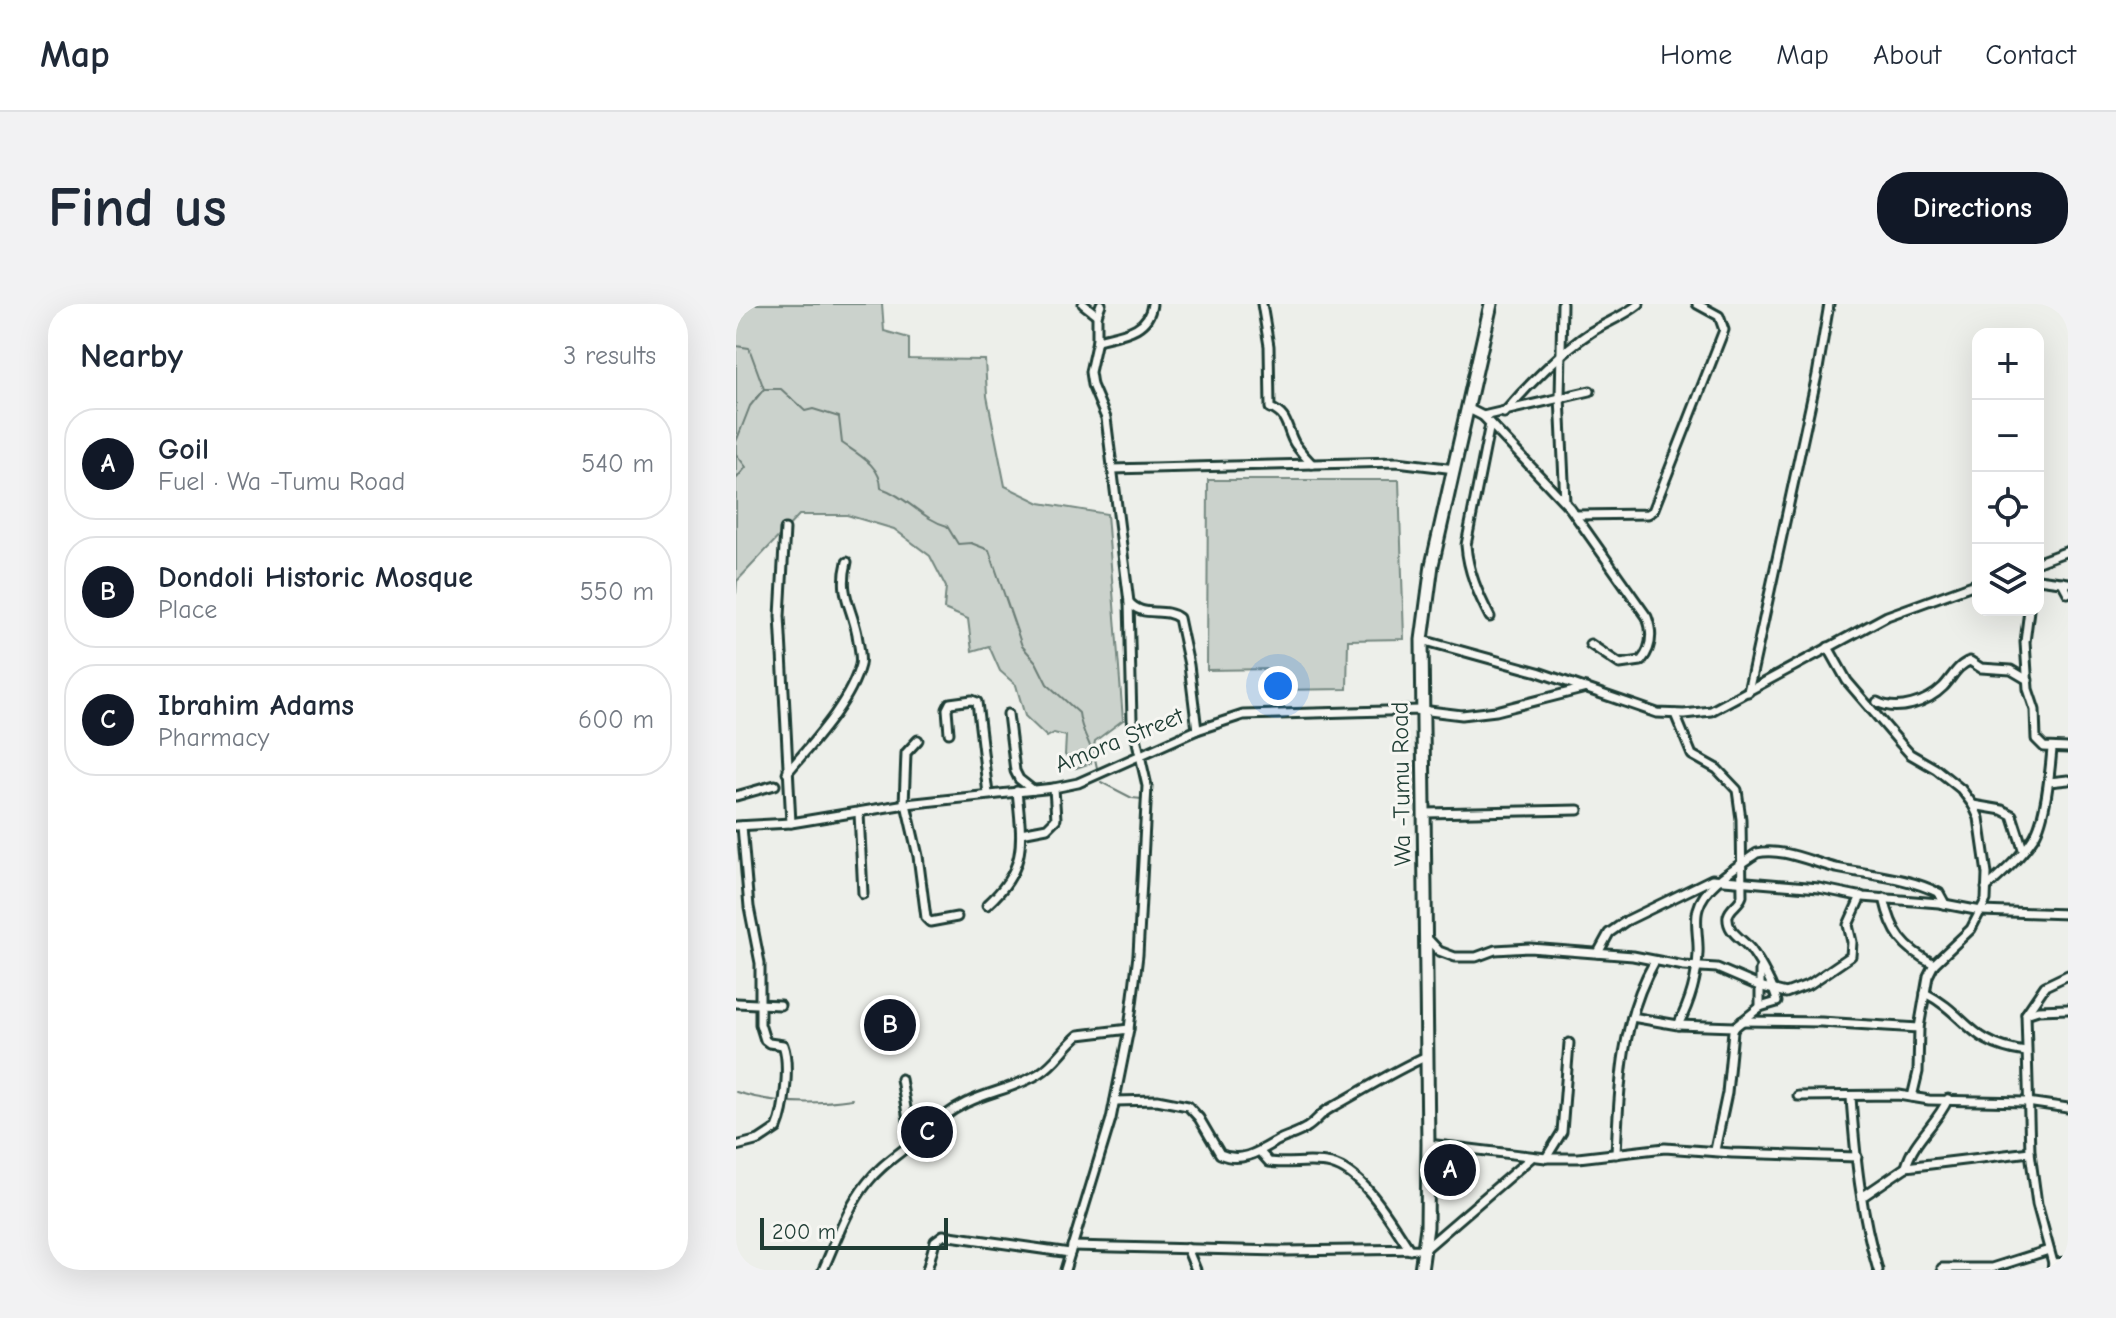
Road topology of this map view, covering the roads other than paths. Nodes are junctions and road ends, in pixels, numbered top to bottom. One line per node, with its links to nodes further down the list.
1 (1083, 304): 10 (street)
2 (1101, 304): 10 (street)
3 (1152, 304): 11 (street)
4 (1262, 304): 19 (street)
5 (1491, 304): 15 (highway, Wa -Tumu Road)
6 (1562, 304): 12 (street)
7 (1639, 304): 12 (street)
8 (1697, 304): 23 (street)
9 (1829, 304): 40 (street)
10 (1097, 315): 11 (street)
11 (1097, 340): 20 (street)
12 (1561, 358): 14 (street); 16 (street)
13 (1590, 391): 14 (street)
14 (1561, 399): 16 (street); 22 (street)
15 (1469, 409): 17 (street); 21 (highway, Wa -Tumu Road)
16 (1504, 413): 17 (street)
17 (1483, 416): 18 (street)
18 (1490, 424): 22 (street); 34 (street)
19 (1312, 465): 20 (street); 21 (street)
20 (1112, 469): 32 (street)
21 (1455, 469): 35 (highway, Wa -Tumu Road)
22 (1565, 502): 23 (street)
23 (1575, 515): 36 (street)
24 (785, 529): 51 (street)
25 (2068, 551): 26 (street)
26 (2044, 560)
27 (847, 562): 51 (street)
28 (2044, 580): 29 (street)
29 (2065, 583): 31 (street)
30 (1972, 585): 37 (street)
31 (2068, 593)
32 (1129, 602): 45 (street); 50 (street)
33 (2028, 616): 38 (street)
34 (1490, 617)
35 (1422, 640): 39 (street); 42 (highway, Wa -Tumu Road)
36 (1590, 644)
37 (1828, 647): 40 (street); 61 (street)
38 (2028, 680): 41 (street); 49 (street)
39 (1586, 688): 42 (street, Amora Street); 44 (street)
40 (1748, 692): 44 (street)
41 (1877, 702)
42 (1421, 710): 45 (street, Amora Street); 64 (highway, Wa -Tumu Road)
43 (1008, 714): 56 (street)
44 (1675, 714): 69 (street)
45 (1197, 730): 50 (street, Amora Street)
46 (949, 733): 58 (street)
47 (918, 740): 60 (street)
48 (2068, 748): 49 (street)
49 (2052, 749): 53 (street)
50 (1141, 755): 55 (street, Amora Street); 103 (street)
51 (787, 773): 65 (street)
52 (2068, 780): 53 (street)
53 (2049, 782): 68 (street)
54 (775, 785): 59 (street)
55 (1054, 788): 56 (street, Amora Street); 67 (street)
56 (1033, 790): 57 (street, Amora Street)
57 (1017, 791): 58 (street, Amora Street); 67 (street)
58 (988, 794): 60 (street, Amora Street)
59 (736, 796)
60 (905, 804): 63 (street, Amora Street); 82 (street)
61 (1973, 805): 68 (street); 72 (street)
62 (1578, 810): 64 (street)
63 (859, 813): 65 (street, Amora Street); 73 (street)
64 (1425, 813): 83 (highway, Wa -Tumu Road)
65 (791, 823): 66 (street, Amora Street)
66 (739, 826): 76 (street)
67 (1021, 833): 79 (street)
68 (2023, 849): 72 (street)
69 (1742, 864): 70 (street); 71 (street); 78 (street)
70 (1723, 879): 71 (street); 84 (street); 87 (street)
71 (1742, 880): 74 (street); 88 (street)
72 (1986, 888): 80 (street)
73 (863, 894)
74 (1861, 896): 77 (street); 91 (street)
75 (736, 898): 76 (street)
76 (748, 898): 94 (street)
77 (1884, 898): 78 (street); 86 (street)
78 (1945, 904): 80 (street)
79 (987, 905)
80 (1981, 911): 81 (street); 86 (street)
81 (2068, 914)
82 (957, 917)
83 (1426, 937): 84 (street); 106 (highway, Wa -Tumu Road)
84 (1598, 953): 85 (street)
85 (1655, 961): 87 (street); 99 (street)
86 (1934, 964): 92 (street)
87 (1697, 967): 90 (street); 101 (street)
88 (1761, 968): 90 (street); 91 (street)
89 (2068, 975): 98 (street)
90 (1759, 986): 91 (street); 96 (street)
91 (1774, 990): 96 (street)
92 (1925, 993): 102 (street); 105 (street)
93 (736, 1003): 94 (street)
94 (758, 1004): 95 (street); 117 (street)
95 (780, 1005)
96 (1760, 1007): 100 (street)
97 (2068, 1009): 98 (street)
98 (2026, 1014): 105 (street)
99 (1632, 1017): 101 (street); 121 (street)
100 (1738, 1024): 101 (street); 102 (street); 118 (street)
101 (1678, 1025)
102 (1919, 1028): 110 (street)
103 (1129, 1029): 112 (street); 115 (street)
104 (1569, 1043): 124 (street)
105 (2026, 1052): 113 (street)
106 (1427, 1056): 116 (highway, Wa -Tumu Road); 119 (street)
107 (901, 1079): 115 (street)
108 (1798, 1096): 109 (street)
109 (1851, 1097): 110 (street); 123 (street)
110 (1912, 1097): 111 (street)
111 (1948, 1099): 113 (street); 125 (street)
112 (1115, 1101): 119 (street); 129 (street)
113 (2027, 1102): 114 (street); 120 (street)
114 (2068, 1108)
115 (912, 1143): 135 (street)
116 (1428, 1144): 122 (street); 128 (highway, Wa -Tumu Road)
117 (736, 1146)
118 (1715, 1150): 121 (street); 123 (street)
119 (1260, 1152): 130 (street)
120 (2030, 1152): 125 (street); 131 (street)
121 (1616, 1154): 124 (street)
122 (1532, 1157): 124 (street); 128 (street)
123 (1857, 1157): 126 (street)
124 (1546, 1158)
125 (1906, 1167): 126 (street)
126 (1862, 1197): 140 (street)
127 (1187, 1248): 129 (street); 130 (street); 138 (street)
128 (1425, 1249): 130 (street); 139 (highway, Wa -Tumu Road)
129 (1071, 1250): 136 (street); 137 (street)
130 (1410, 1250)
131 (2049, 1250): 133 (street); 134 (street)
132 (2068, 1262): 133 (street)
133 (2052, 1266)
134 (1942, 1268)
135 (823, 1270)
136 (927, 1270)
137 (1065, 1270)
138 (1196, 1270)
139 (1421, 1270)
140 (1878, 1270)

